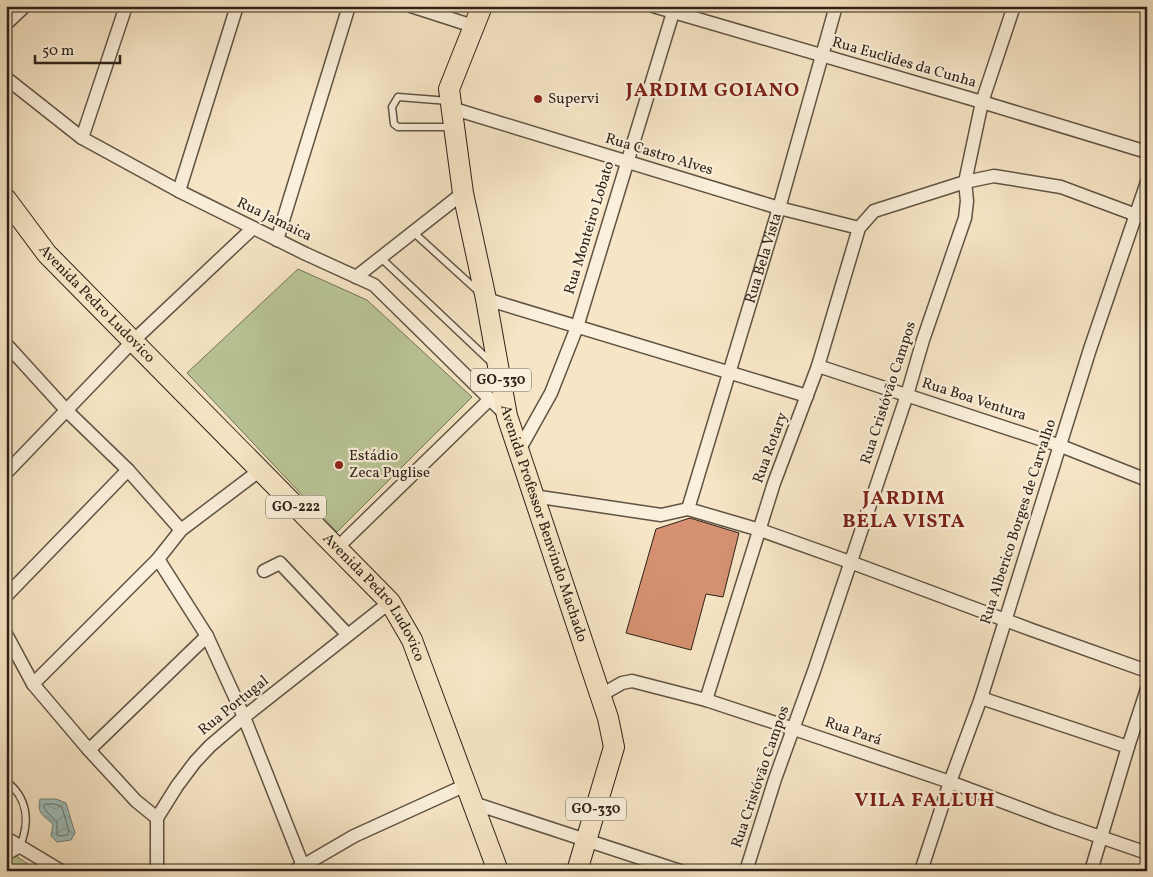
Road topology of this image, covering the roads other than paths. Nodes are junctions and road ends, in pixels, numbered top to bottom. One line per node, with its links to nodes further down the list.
1 (25, 6): 11 (street)
2 (126, 6): 17 (street)
3 (238, 6): 22 (street)
4 (349, 6): 30 (street)
5 (411, 6): 12 (street)
6 (482, 6): 12 (main road, Avenida Professor Benvindo Machado / GO-330)
7 (653, 6): 10 (street, Rua Euclides da Cunha)
8 (836, 6): 13 (street, Rua Bela Vista)
9 (1014, 6): 15 (street, Rua Cristóvão Campos)
10 (674, 10): 13 (street, Rua Euclides da Cunha); 19 (street, Rua Monteiro Lobato)
11 (6, 24)
12 (472, 26): 16 (main road, Avenida Professor Benvindo Machado / GO-330)
13 (821, 56): 15 (street, Rua Euclides da Cunha); 25 (street, Rua Bela Vista)
14 (6, 78): 17 (street, Rua Jamaica)
15 (982, 102): 18 (street, Rua Euclides da Cunha); 20 (street, Rua Cristóvão Campos)
16 (452, 112): 16 (lane); 19 (street, Rua Castro Alves); 23 (main road, Avenida Professor Benvindo Machado / GO-330)
17 (82, 138): 22 (street, Rua Jamaica)
18 (1147, 152)
19 (628, 163): 25 (street, Rua Castro Alves); 34 (street, Rua Monteiro Lobato)
20 (965, 182): 26 (street); 28 (street, Rua Rotary); 40 (street, Rua Cristóvão Campos)
21 (1147, 182): 26 (street, Rua Alberico Borges de Carvalho)
22 (179, 191): 27 (street, Rua Jamaica)
23 (463, 193): 29 (street); 33 (main road, Avenida Professor Benvindo Machado / GO-330)
24 (6, 199): 35 (main road, Avenida Pedro Ludovico / GO-222)
25 (779, 208): 28 (street, Rua Castro Alves); 39 (street, Rua Bela Vista)
26 (1141, 217): 45 (street, Rua Alberico Borges de Carvalho)
27 (253, 228): 30 (street, Rua Jamaica); 35 (street)
28 (859, 228): 37 (street, Rua Rotary)
29 (413, 232): 31 (street); 33 (lane)
30 (277, 240): 32 (street, Rua Jamaica)
31 (380, 258): 32 (street); 38 (lane)
32 (356, 277): 42 (street, Rua Jamaica)
33 (486, 299): 34 (street); 38 (main road, Avenida Professor Benvindo Machado / GO-330)
34 (577, 327): 39 (street); 46 (street, Rua Monteiro Lobato)
35 (132, 342): 43 (street); 49 (main road, Avenida Pedro Ludovico / GO-222)
36 (6, 344): 43 (street)
37 (818, 366): 40 (street, Rua Boa Ventura); 41 (street, Rua Rotary)
38 (499, 369): 44 (main road, Avenida Professor Benvindo Machado / GO-330)
39 (729, 372): 41 (street); 52 (street, Rua Bela Vista)
40 (907, 395): 45 (street, Rua Boa Ventura); 57 (street, Rua Cristóvão Campos)
41 (807, 396): 54 (street, Rua Rotary)
42 (490, 399): 44 (street, Rua Jamaica); 55 (street)
43 (66, 411): 47 (street); 48 (street)
44 (507, 416): 46 (main road, Avenida Professor Benvindo Machado / GO-330)
45 (1061, 446): 50 (street, Rua Boa Ventura); 61 (street, Rua Alberico Borges de Carvalho)
46 (518, 452): 51 (main road, Avenida Professor Benvindo Machado / GO-330)
47 (7, 470)
48 (128, 470): 53 (street); 59 (street)
49 (259, 471): 53 (street); 55 (main road, Avenida Pedro Ludovico / GO-222)
50 (1147, 480)
51 (534, 496): 52 (street); 68 (main road, Avenida Professor Benvindo Machado / GO-330)
52 (688, 508): 54 (street)
53 (181, 530): 56 (street)
54 (760, 530): 57 (street); 70 (street, Rua Rotary)
55 (337, 548): 60 (main road, Avenida Pedro Ludovico / GO-222)
56 (158, 560): 64 (street); 66 (street)
57 (850, 562): 61 (street); 72 (street, Rua Cristóvão Campos)
58 (264, 572): 63 (street)
59 (6, 596)
60 (390, 602): 63 (street, Rua Portugal); 77 (main road, Avenida Pedro Ludovico / GO-222)
61 (1005, 619): 65 (street); 69 (street, Rua Alberico Borges de Carvalho)
62 (6, 634): 66 (street)
63 (348, 635): 71 (street, Rua Portugal)
64 (207, 636): 71 (street); 74 (street)
65 (1147, 671)
66 (33, 684): 74 (street)
67 (1147, 688): 73 (street)
68 (601, 695): 70 (street, Rua Pará); 81 (main road, Avenida Professor Benvindo Machado / GO-330)
69 (981, 698): 73 (street); 76 (street, Rua Alberico Borges de Carvalho)
70 (706, 700): 72 (street, Rua Pará)
71 (244, 717): 78 (street, Rua Portugal); 85 (street)
72 (794, 729): 76 (street, Rua Pará); 91 (street, Rua Cristóvão Campos)
73 (1128, 746): 79 (street)
74 (89, 750): 78 (street)
75 (6, 781): 82 (lane)
76 (950, 782): 79 (street, Rua Pará); 92 (street, Rua Alberico Borges de Carvalho)
77 (470, 794): 81 (street); 85 (street); 88 (main road, Avenida Pedro Ludovico / GO-222)
78 (157, 818): 87 (street)
79 (1098, 836): 83 (street, Rua Pará); 93 (street)
80 (6, 838): 82 (street)
81 (586, 840): 89 (main road, GO-330); 90 (street)
82 (20, 846): 84 (street); 86 (street)
83 (1147, 852)
84 (6, 854)
85 (301, 869)
86 (61, 871)
87 (157, 871)
88 (498, 871)
89 (577, 871)
90 (680, 871)
91 (746, 871)
92 (921, 871)
93 (1091, 871)

